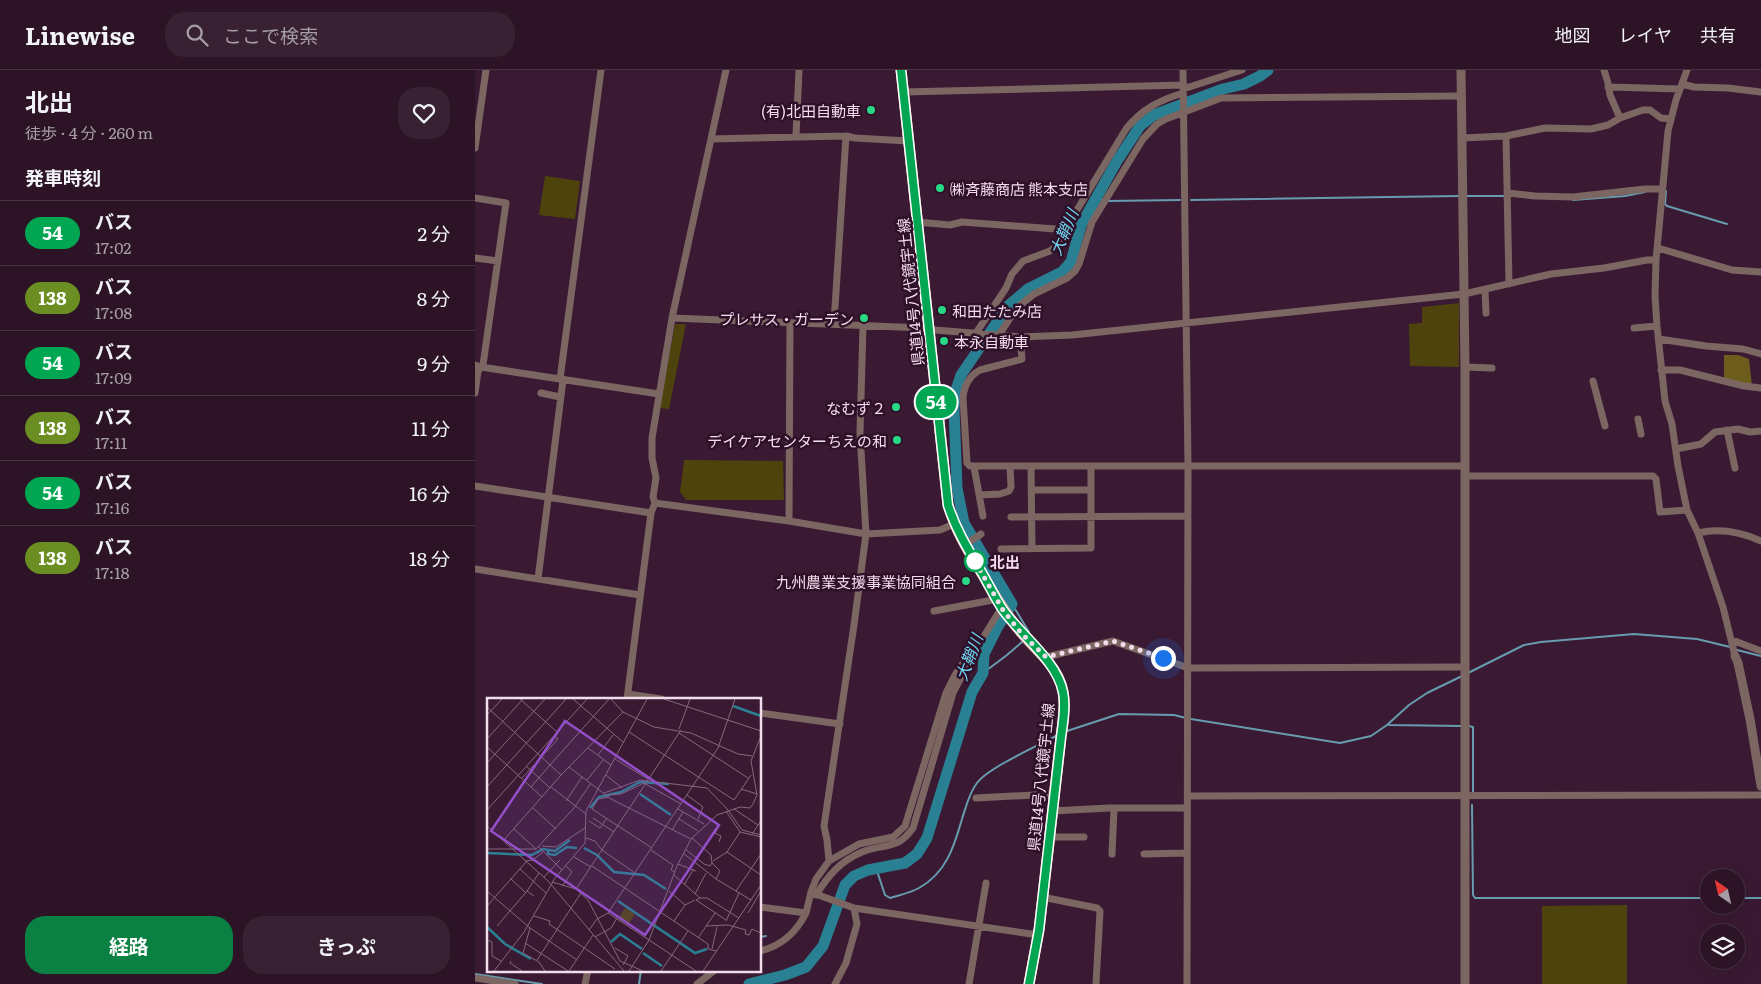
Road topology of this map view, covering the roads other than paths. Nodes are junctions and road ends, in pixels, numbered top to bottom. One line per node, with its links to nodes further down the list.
1 (486, 70): 26 (street)
2 (601, 70): 58 (street)
3 (726, 70): 24 (street)
4 (799, 70): 20 (street)
5 (901, 70): 14 (main road, 県道14号八代鏡宇土線)
6 (1183, 70): 13 (street)
7 (1242, 70): 13 (street)
8 (1461, 70): 16 (street)
9 (1604, 70): 12 (street)
10 (1687, 70): 11 (street)
11 (1681, 86): 12 (street); 15 (street); 19 (street)
12 (1609, 87): 18 (street)
13 (1183, 91): 14 (street); 17 (street); 31 (street)
14 (903, 92): 25 (main road, 県道14号八代鏡宇土線)
15 (1761, 92)
16 (1462, 96): 17 (street); 23 (street)
17 (1184, 111): 44 (street); 50 (street)
18 (1620, 118): 19 (street); 22 (street)
19 (1671, 119): 27 (street)
20 (796, 136): 21 (street); 24 (street)
21 (846, 136): 25 (street); 43 (street)
22 (1506, 136): 23 (street); 28 (street)
23 (1462, 138): 39 (street)
24 (711, 139): 41 (street)
25 (908, 141): 30 (main road, 県道14号八代鏡宇土線)
26 (475, 148)
27 (1662, 189): 28 (street); 32 (street)
28 (1508, 193): 37 (street)
29 (475, 198): 35 (street)
30 (917, 222): 31 (street); 48 (main road, 県道14号八代鏡宇土線)
31 (1063, 233): 49 (street)
32 (1658, 248): 34 (street); 36 (street)
33 (475, 258): 35 (street)
34 (1656, 260): 37 (street); 46 (street)
35 (498, 261): 54 (street)
36 (1761, 272)
37 (1509, 284): 38 (street)
38 (1485, 290): 39 (street); 40 (street)
39 (1464, 294): 44 (street); 55 (street)
40 (1487, 313)
41 (672, 318): 42 (street); 63 (street)
42 (790, 323): 43 (street); 92 (street)
43 (834, 323): 45 (street)
44 (1187, 323): 51 (street); 71 (street)
45 (863, 326): 48 (street); 95 (street)
46 (1657, 326): 47 (street); 52 (street)
47 (1634, 328)
48 (929, 329): 49 (street); 93 (main road, 県道14号八代鏡宇土線)
49 (978, 333): 50 (street)
50 (997, 335): 51 (street)
51 (1020, 338): 73 (street)
52 (1659, 339): 53 (street); 57 (street)
53 (1761, 354)
54 (478, 366): 58 (street); 61 (street)
55 (1465, 367): 56 (street); 72 (street)
56 (1492, 368)
57 (1661, 370): 60 (street); 70 (street)
58 (562, 379): 63 (street); 64 (street)
59 (1593, 381): 66 (street)
60 (1761, 388)
61 (475, 393)
62 (541, 393): 64 (street)
63 (659, 394): 84 (street)
64 (560, 397): 83 (street)
65 (1638, 419): 69 (street)
66 (1605, 426)
67 (1727, 430): 68 (street); 70 (street); 77 (street)
68 (1761, 431)
69 (1641, 434)
70 (1676, 449): 85 (street)
71 (1188, 466): 72 (street); 76 (street); 90 (street)
72 (1464, 466): 78 (street)
73 (974, 467): 74 (street); 82 (street)
74 (1010, 467): 75 (street); 82 (street)
75 (1031, 467): 76 (street); 80 (street)
76 (1091, 467): 81 (street)
77 (1735, 468)
78 (1465, 476): 85 (street); 112 (street)
79 (475, 486): 83 (street)
80 (1032, 490): 81 (street); 88 (street)
81 (1091, 490): 89 (street)
82 (979, 495): 87 (street)
83 (548, 496): 86 (street); 102 (street)
84 (655, 503): 86 (street); 92 (street)
85 (1687, 510): 94 (street)
86 (651, 513): 103 (street)
87 (983, 516)
88 (1031, 516): 89 (street); 91 (street); 99 (street)
89 (1091, 516): 90 (street); 99 (street)
90 (1187, 516): 111 (street)
91 (1011, 517)
92 (789, 521): 95 (street)
93 (954, 524): 95 (street); 98 (main road, 県道14号八代鏡宇土線)
94 (1697, 533): 97 (street); 106 (street)
95 (866, 534): 116 (street)
96 (981, 534): 98 (street)
97 (1761, 542)
98 (967, 543): 104 (main road, 県道14号八代鏡宇土線)
99 (1032, 548): 100 (street)
100 (1001, 549)
101 (475, 570): 102 (street)
102 (538, 580): 103 (street)
103 (640, 595): 113 (street)
104 (1000, 605): 105 (street); 107 (street); 110 (main road, 県道14号八代鏡宇土線)
105 (934, 610)
106 (1732, 642): 108 (street); 109 (street)
107 (976, 649): 131 (street); 133 (street)
108 (1761, 651)
109 (1735, 654): 117 (street)
110 (1046, 657): 111 (street); 118 (main road, 県道14号八代鏡宇土線)
111 (1188, 668): 112 (street); 120 (street)
112 (1465, 668): 121 (street)
113 (627, 697): 114 (street)
114 (644, 698)
115 (761, 713): 116 (street)
116 (840, 724): 131 (street)
117 (1761, 786)
118 (1054, 794): 122 (street); 125 (main road, 県道14号八代鏡宇土線)
119 (1761, 795): 121 (street)
120 (1188, 796): 121 (street); 123 (street)
121 (1465, 796): 150 (street)
122 (976, 798)
123 (1187, 808): 124 (street); 130 (street)
124 (1114, 809): 125 (street); 128 (street)
125 (1052, 811): 126 (main road, 県道14号八代鏡宇土線)
126 (1049, 837): 127 (street); 134 (main road, 県道14号八代鏡宇土線)
127 (1084, 837)
128 (1112, 854)
129 (1144, 854): 130 (street)
130 (1187, 854): 149 (street)
131 (829, 861): 133 (street)
132 (985, 883): 138 (street)
133 (813, 893): 136 (street); 137 (street)
134 (1042, 897): 139 (main road, 県道14号八代鏡宇土線); 148 (street)
135 (761, 907): 137 (street)
136 (850, 907): 138 (street); 145 (street)
137 (806, 913): 140 (street)
138 (979, 926): 139 (street); 146 (street)
139 (1038, 935): 147 (main road, 県道14号八代鏡宇土線)
140 (761, 952)
141 (712, 972): 144 (street)
142 (475, 978): 143 (street)
143 (515, 984)
144 (697, 984)
145 (835, 984)
146 (969, 984)
147 (1029, 984)
148 (1096, 984)
149 (1187, 984)
150 (1465, 984)

